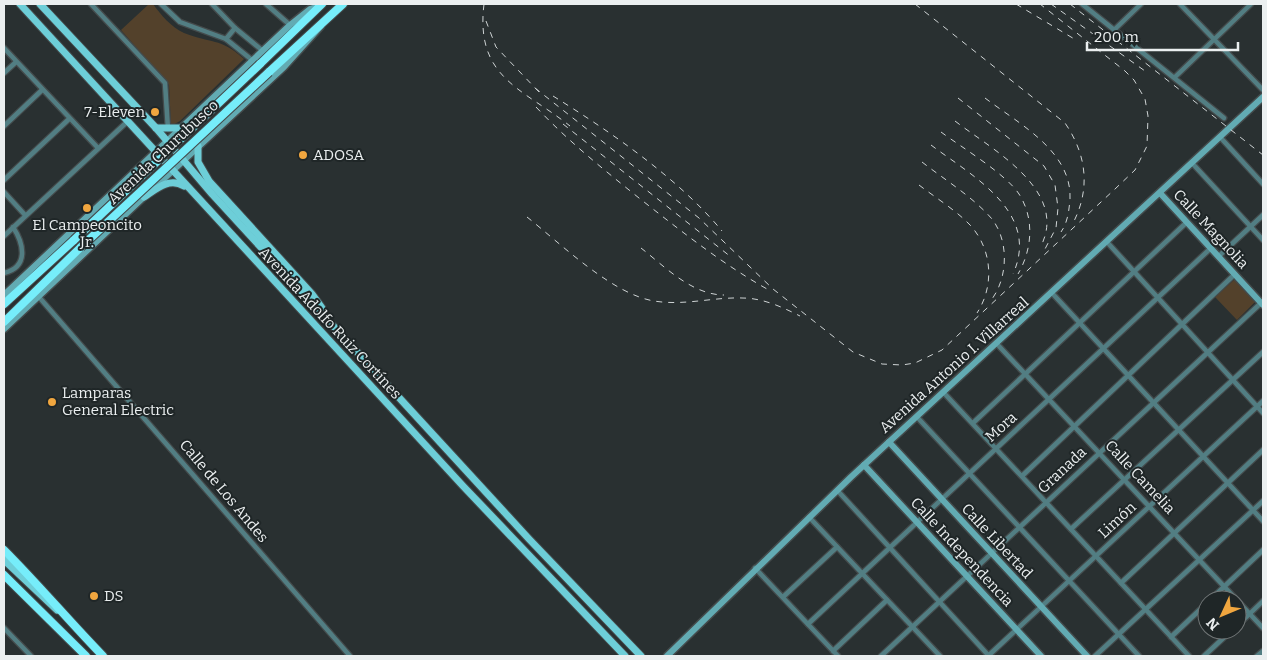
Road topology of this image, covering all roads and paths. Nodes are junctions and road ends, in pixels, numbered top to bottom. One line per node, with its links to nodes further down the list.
1 (20, 4): 30 (main road, Avenida Adolfo Ruiz Cortínes)
2 (40, 4): 32 (main road, Avenida Adolfo Ruiz Cortínes)
3 (91, 4): 34 (street)
4 (161, 4): 17 (street)
5 (212, 4): 15 (street)
6 (266, 4): 14 (street)
7 (343, 4): 13 (highway, Avenida Churubusco)
8 (1082, 4): 16 (street)
9 (1141, 4): 16 (street)
10 (1180, 4): 18 (street)
11 (1251, 4): 18 (street)
12 (320, 5): 14 (street); 72 (highway, Avenida Churubusco, bridge)
13 (326, 20): 37 (street); 69 (highway, Avenida Churubusco, bridge)
14 (290, 25): 20 (street)
15 (235, 28): 17 (street); 20 (street)
16 (1114, 30): 24 (street)
17 (226, 39): 21 (street)
18 (1214, 39): 24 (street); 26 (street)
19 (4, 48): 22 (street)
20 (263, 51): 21 (street)
21 (252, 60): 33 (street)
22 (16, 62): 23 (street); 25 (street)
23 (4, 73)
24 (1175, 77): 28 (street)
25 (42, 90): 29 (street); 31 (street)
26 (1263, 90)
27 (1263, 97): 35 (street, Avenida Antonio I. Villarreal)
28 (1224, 118)
29 (69, 119): 38 (street); 45 (street)
30 (128, 121): 38 (street); 39 (main road, Avenida Adolfo Ruiz Cortínes)
31 (4, 126)
32 (156, 128): 34 (main road); 36 (main road, Avenida Adolfo Ruiz Cortínes)
33 (181, 128): 34 (main road); 36 (street)
34 (168, 129)
35 (1220, 137): 41 (street, Avenida Antonio I. Villarreal); 47 (street)
36 (168, 140): 39 (street); 40 (main road, Avenida Adolfo Ruiz Cortínes)
37 (198, 146): 40 (street); 79 (main road)
38 (98, 148): 52 (street)
39 (156, 151): 42 (street); 43 (main road, Avenida Adolfo Ruiz Cortínes)
40 (184, 160): 43 (street); 79 (main road, Avenida Adolfo Ruiz Cortínes)
41 (1192, 163): 50 (street, Avenida Antonio I. Villarreal); 55 (street)
42 (142, 164): 44 (street); 46 (street)
43 (173, 170): 46 (street); 48 (main road, Avenida Adolfo Ruiz Cortínes)
44 (127, 179): 51 (street); 66 (street)
45 (4, 180)
46 (159, 183): 51 (street)
47 (1263, 184)
48 (190, 190): 51 (main road); 160 (main road, Avenida Adolfo Ruiz Cortínes)
49 (4, 192): 52 (street)
50 (1160, 193): 54 (street, Calle Magnolia); 59 (street, Avenida Antonio I. Villarreal)
51 (144, 197): 70 (street)
52 (25, 215): 56 (street)
53 (1263, 215): 55 (street)
54 (1187, 222): 60 (street, Calle Magnolia); 63 (street)
55 (1251, 226): 58 (street); 61 (street)
56 (13, 227): 57 (street); 62 (street)
57 (4, 236)
58 (1263, 240)
59 (1107, 242): 63 (street); 67 (street, Avenida Antonio I. Villarreal)
60 (1211, 248): 61 (street, Calle Magnolia); 71 (street, Mora)
61 (1219, 256): 65 (street, Calle Magnolia)
62 (15, 268): 64 (street); 66 (street)
63 (1132, 271): 71 (street); 76 (street)
64 (4, 273)
65 (1235, 274): 73 (street, Calle Magnolia); 77 (street)
66 (23, 276): 68 (street)
67 (1052, 293): 76 (street); 80 (street, Avenida Antonio I. Villarreal)
68 (4, 295)
69 (29, 297): 74 (highway); 75 (highway, Avenida Churubusco)
70 (39, 297): 78 (street); 159 (street, Calle de Los Andes)
71 (1158, 298): 77 (street); 81 (street, Mora)
72 (4, 304)
73 (1262, 304): 83 (street, Granada)
74 (4, 316)
75 (4, 322)
76 (1079, 322): 81 (street); 84 (street)
77 (1182, 325): 83 (street); 85 (street)
78 (4, 328)
79 (340, 333): 161 (main road, Avenida Adolfo Ruiz Cortínes)
80 (997, 344): 84 (street, Calle Camelia); 87 (street, Avenida Antonio I. Villarreal)
81 (1103, 348): 85 (street); 88 (street, Mora)
82 (1263, 352): 86 (street)
83 (1209, 353): 86 (street); 90 (street, Granada)
84 (1025, 373): 88 (street, Calle Camelia); 94 (street)
85 (1128, 376): 90 (street); 95 (street)
86 (1233, 380): 91 (street); 96 (street)
87 (944, 393): 93 (street, Avenida Antonio I. Villarreal); 94 (street)
88 (1050, 399): 95 (street, Calle Camelia); 98 (street, Mora)
89 (1263, 401): 91 (street, Limón)
90 (1154, 403): 96 (street); 100 (street, Granada)
91 (1258, 406): 92 (street); 101 (street, Limón)
92 (1263, 413)
93 (917, 417): 97 (street, Avenida Antonio I. Villarreal); 103 (street)
94 (973, 423): 98 (street)
95 (1076, 426): 100 (street, Calle Camelia); 104 (street)
96 (1178, 429): 101 (street); 105 (street)
97 (889, 442): 102 (street, Avenida Antonio I. Villarreal); 108 (street, Calle Libertad)
98 (997, 448): 103 (street, Mora); 104 (street)
99 (1263, 450): 106 (street)
100 (1100, 452): 105 (street, Calle Camelia); 110 (street, Granada)
101 (1203, 456): 106 (street); 111 (street, Limón)
102 (864, 464): 107 (street, Avenida Antonio I. Villarreal); 115 (street, Calle Independencia)
103 (970, 474): 108 (street, Mora); 116 (street)
104 (1022, 476): 110 (street)
105 (1124, 479): 111 (street, Calle Camelia); 117 (street)
106 (1228, 483): 112 (street); 118 (street)
107 (837, 490): 113 (street, Avenida Antonio I. Villarreal); 120 (street)
108 (942, 500): 115 (street, Mora); 123 (street, Calle Libertad)
109 (1263, 501): 112 (street)
110 (1046, 502): 116 (street, Granada); 117 (street)
111 (1150, 506): 118 (street, Calle Camelia); 124 (street, Limón)
112 (1253, 510): 114 (street); 126 (street)
113 (809, 517): 119 (street); 127 (street, Avenida Antonio I. Villarreal)
114 (1263, 521)
115 (918, 522): 120 (street, Mora); 130 (street, Calle Independencia)
116 (1020, 527): 123 (street, Granada); 131 (street)
117 (1071, 529): 124 (street)
118 (1175, 533): 126 (street, Calle Camelia); 132 (street)
119 (837, 546): 128 (street); 135 (street)
120 (889, 548): 128 (street, Mora); 138 (street)
121 (4, 550): 143 (highway)
122 (1263, 550): 133 (street)
123 (991, 553): 130 (street, Granada); 139 (street, Calle Libertad)
124 (1097, 556): 131 (street, Limón); 132 (street)
125 (4, 560): 143 (main road)
126 (1200, 560): 133 (street, Calle Camelia); 140 (street)
127 (755, 568): 135 (street); 162 (street, Avenida Antonio I. Villarreal)
128 (862, 573): 136 (street); 145 (street, Mora)
129 (4, 576): 157 (highway)
130 (966, 576): 138 (street, Granada); 149 (street, Calle Independencia)
131 (1070, 581): 139 (street, Limón); 150 (street)
132 (1121, 583): 140 (street)
133 (1225, 587): 134 (street); 142 (street, Calle Camelia)
134 (1222, 590)
135 (783, 598): 145 (street)
136 (887, 600): 146 (street); 153 (street)
137 (1263, 601): 142 (street)
138 (939, 602): 146 (street, Granada); 165 (street)
139 (1041, 607): 149 (street, Limón); 167 (street, Calle Libertad)
140 (1146, 610): 150 (street); 151 (street)
141 (1197, 612): 151 (street)
142 (1250, 614): 144 (street); 148 (street, Calle Camelia)
143 (64, 617): 158 (highway)
144 (1247, 617)
145 (808, 624): 153 (street)
146 (912, 627): 155 (street); 164 (street, Granada)
147 (4, 628): 156 (street)
148 (1263, 628)
149 (1017, 630): 165 (street, Limón); 166 (street, Calle Independencia)
150 (1119, 635): 168 (street); 169 (street)
151 (1170, 637): 170 (street)
152 (1221, 640): 171 (street)
153 (833, 651): 163 (street)
154 (1263, 651): 172 (street)
155 (937, 655)
156 (31, 656)
157 (86, 656)
158 (102, 656)
159 (350, 656)
160 (625, 656)
161 (641, 656)
162 (667, 656)
163 (838, 656)
164 (880, 656)
165 (989, 656)
166 (1041, 656)
167 (1087, 656)
168 (1095, 656)
169 (1139, 656)
170 (1189, 656)
171 (1204, 656)
172 (1258, 656)

